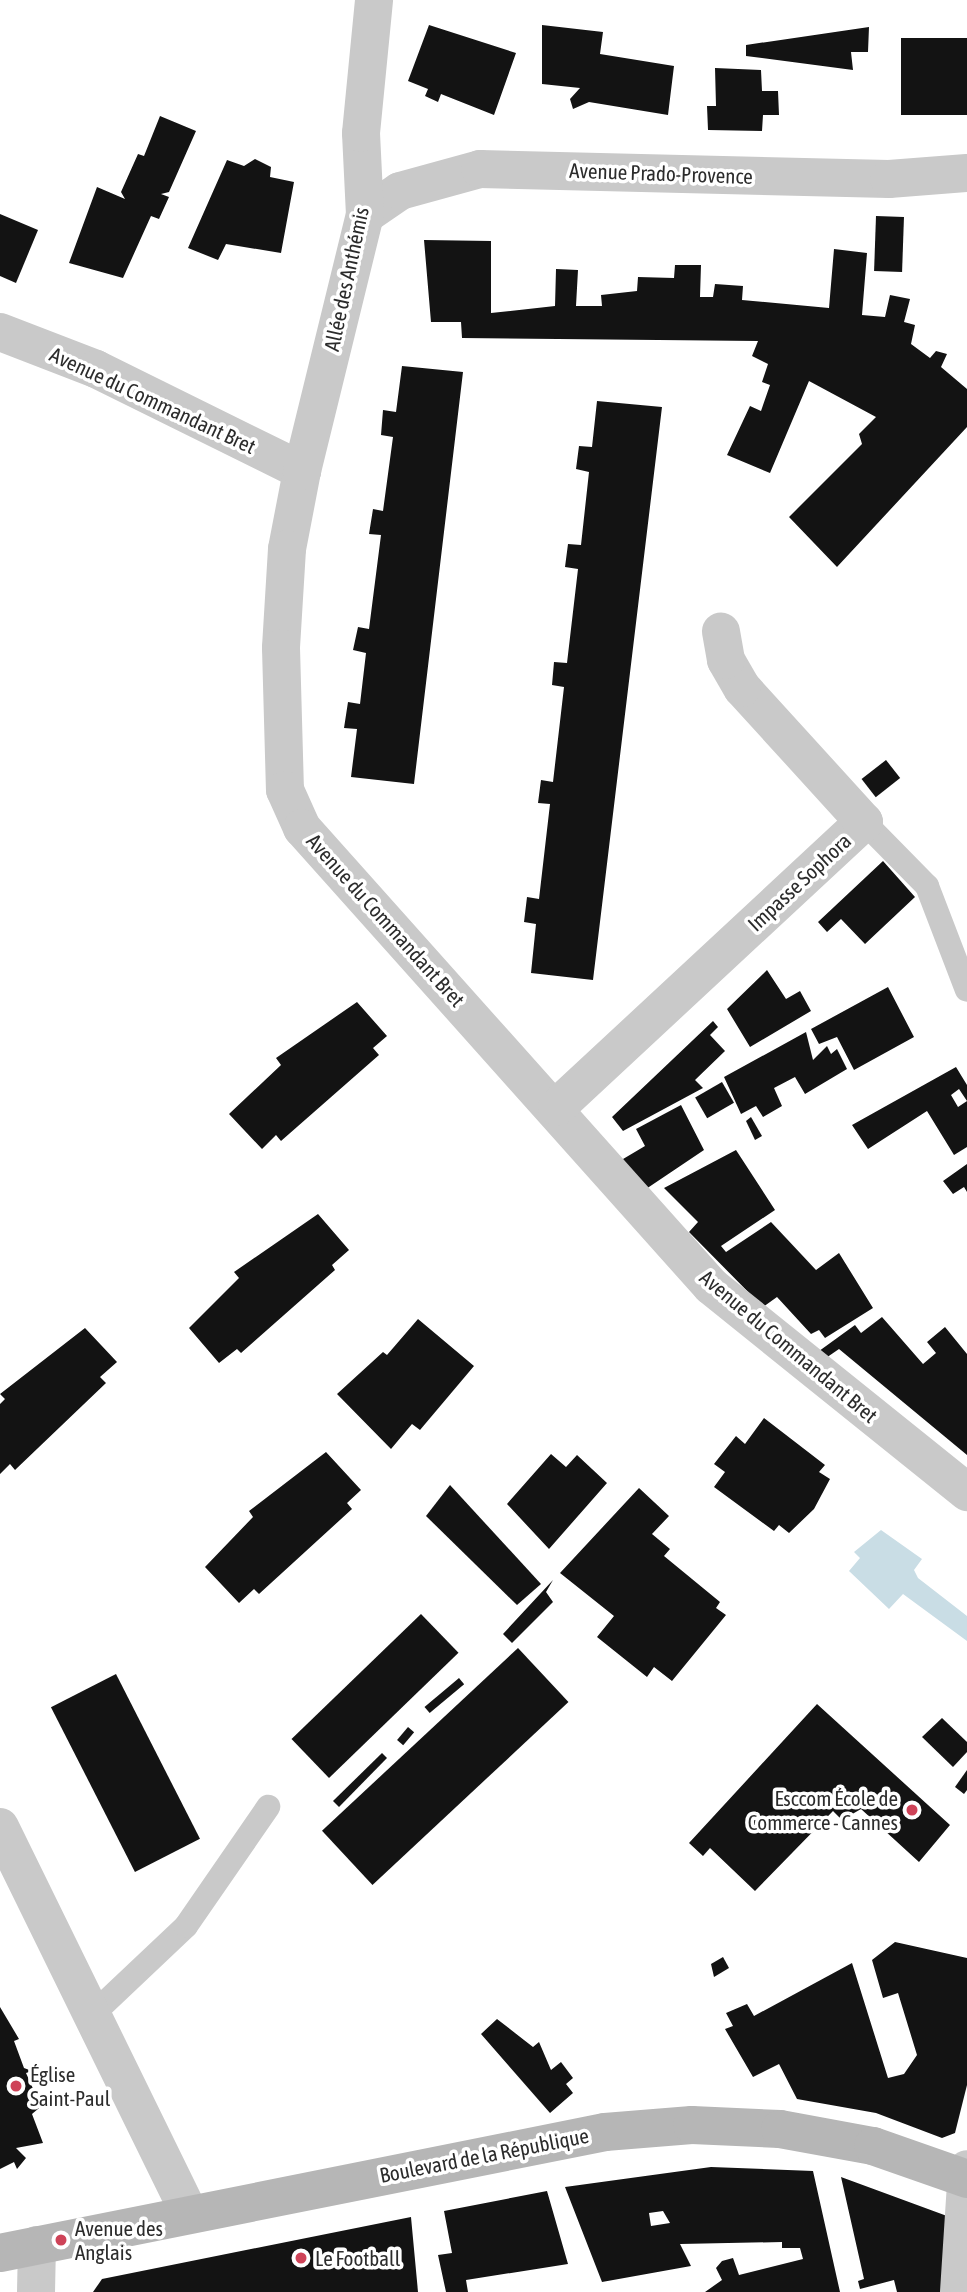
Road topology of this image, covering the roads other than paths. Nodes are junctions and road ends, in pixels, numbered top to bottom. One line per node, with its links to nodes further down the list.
1 (374, 0): 3 (street, Allée des Anthémis)
2 (967, 173): 3 (street, Avenue Prado-Provence)
3 (365, 215): 5 (street, Allée des Anthémis)
4 (0, 332): 5 (street, Avenue du Commandant Bret)
5 (302, 471): 9 (street, Avenue du Commandant Bret)
6 (721, 631): 7 (street, Impasse Sophora)
7 (864, 822): 8 (lane); 9 (street, Impasse Sophora)
8 (967, 990)
9 (557, 1107): 10 (street, Avenue du Commandant Bret)
10 (967, 1492)
11 (268, 1807): 13 (lane)
12 (0, 1827): 13 (street)
13 (92, 2015): 15 (street)
14 (966, 2175): 15 (street, Boulevard de la République); 19 (street)
15 (189, 2212): 16 (street, Boulevard de la République)
16 (37, 2245): 17 (street, Boulevard de la République); 18 (street)
17 (0, 2253)
18 (36, 2292)
19 (959, 2292)

